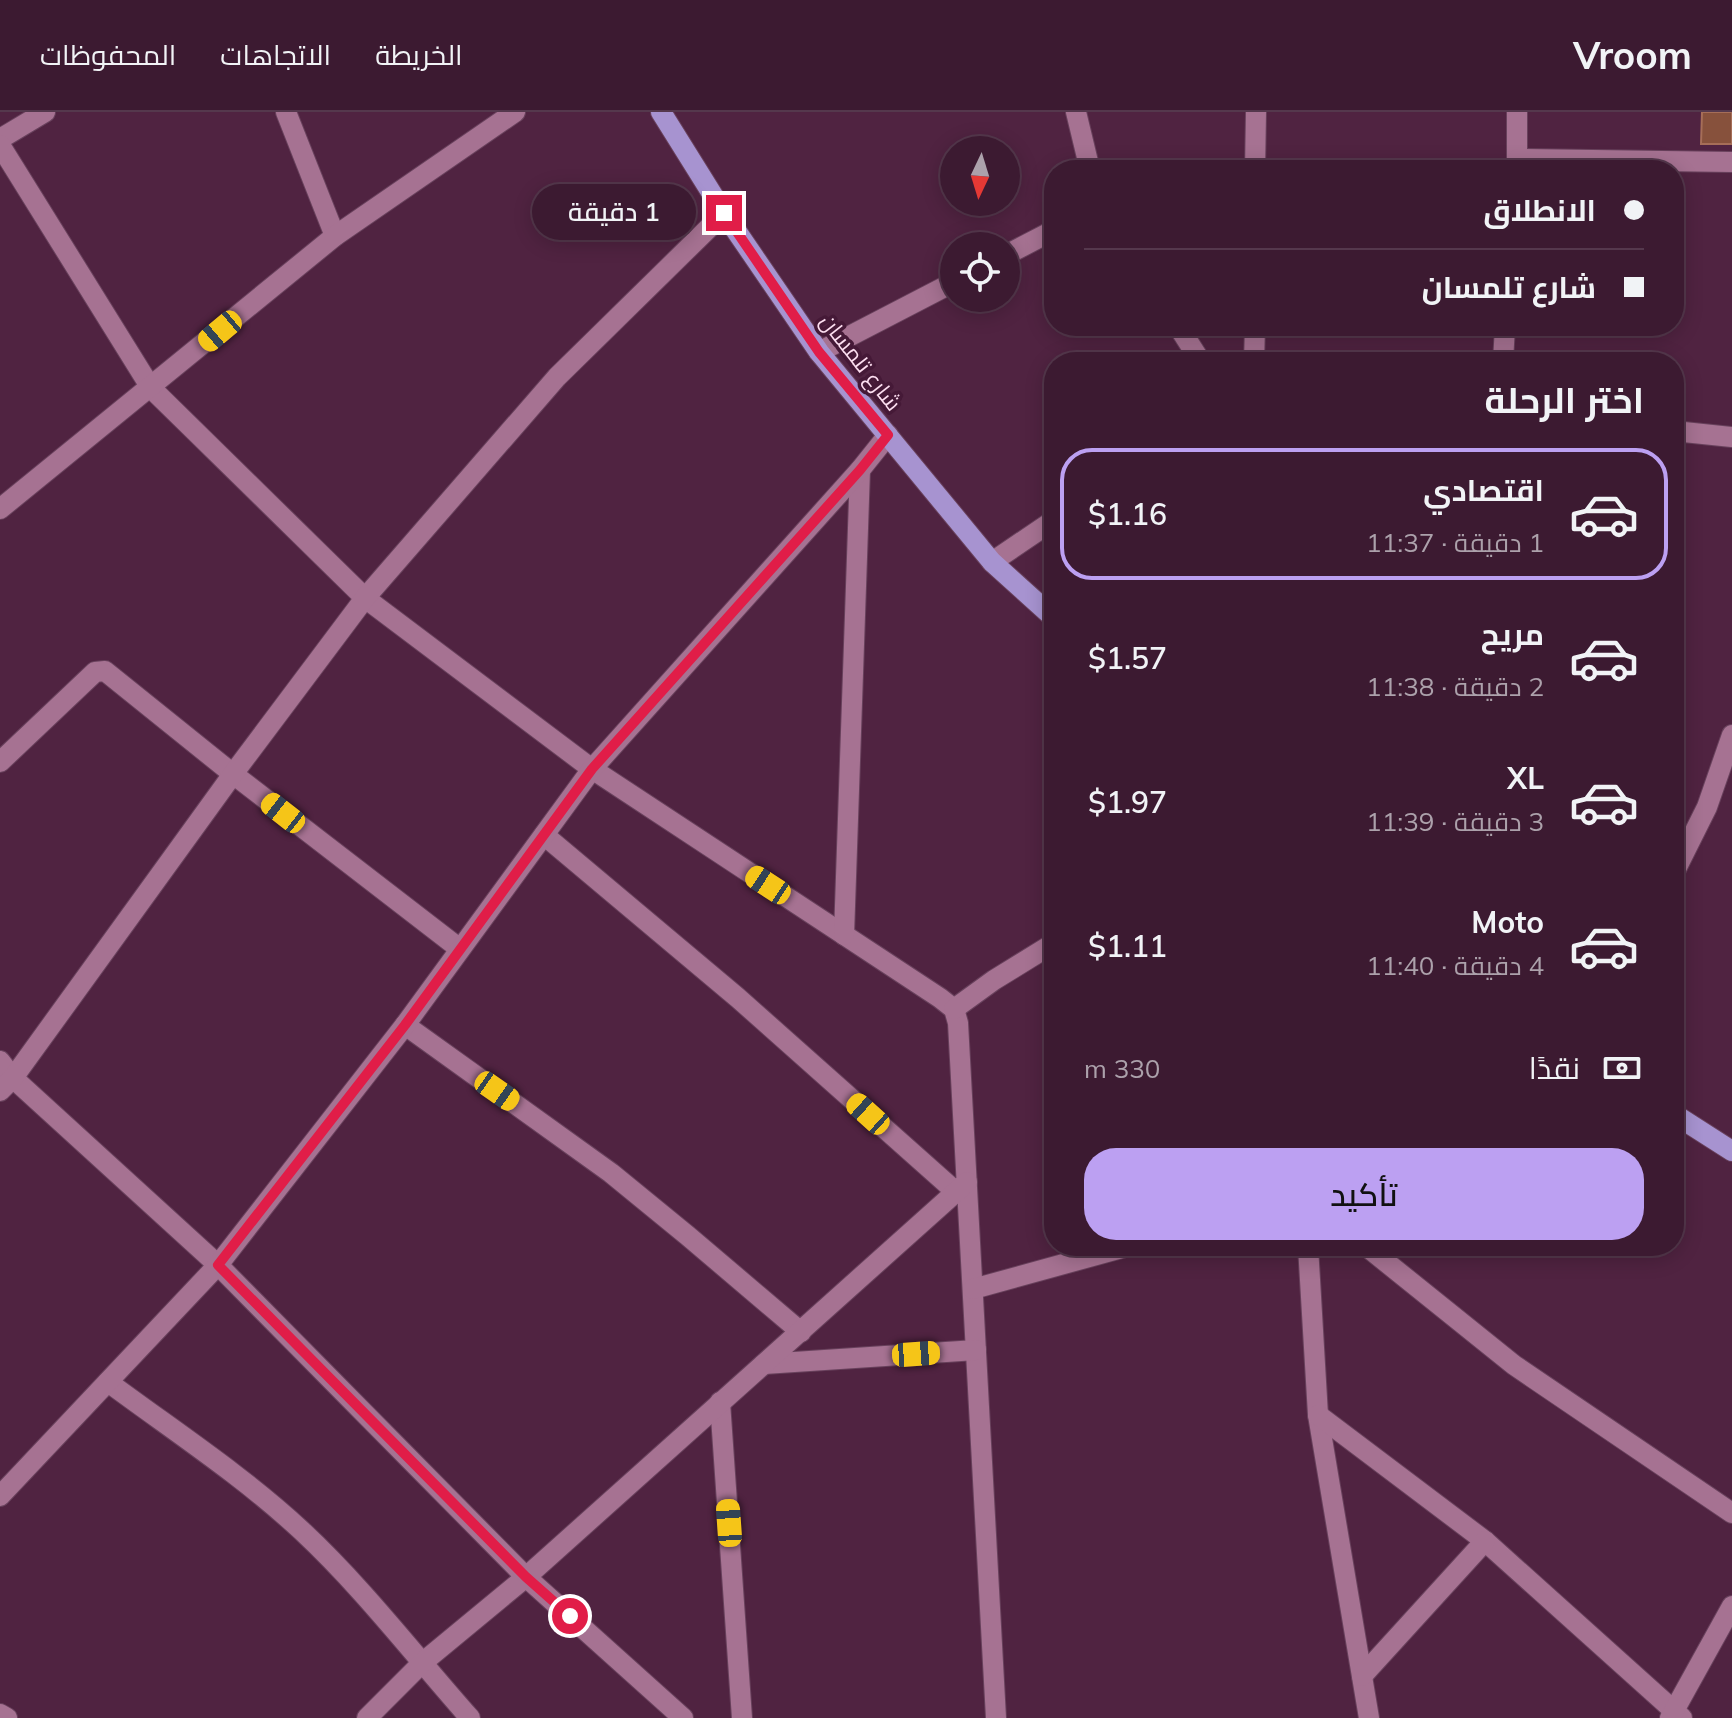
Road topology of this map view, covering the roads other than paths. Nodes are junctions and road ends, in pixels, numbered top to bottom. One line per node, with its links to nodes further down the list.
1 (45, 112): 9 (street)
2 (286, 112): 18 (street)
3 (515, 112): 18 (street)
4 (1076, 112): 11 (street)
5 (1256, 112): 12 (street)
6 (1503, 112): 7 (street)
7 (1517, 112): 13 (street)
8 (668, 114): 16 (main road, شارع تلمسان)
9 (0, 139)
10 (0, 145): 22 (street)
11 (1088, 160)
12 (1255, 160)
13 (1518, 160)
14 (1684, 162): 15 (street)
15 (1732, 162)
16 (724, 213): 21 (main road, شارع تلمسان); 30 (street)
17 (1044, 235): 19 (street)
18 (335, 236): 22 (street)
19 (1020, 248)
20 (940, 289): 21 (street)
21 (819, 352): 24 (main road, شارع تلمسان)
22 (151, 388): 27 (street); 30 (street)
23 (1684, 432): 25 (street)
24 (888, 435): 26 (street); 29 (main road, شارع تلمسان)
25 (1732, 437)
26 (860, 470): 34 (street); 38 (street)
27 (0, 509)
28 (1044, 527): 29 (street)
29 (992, 562): 31 (main road, شارع تلمسان)
30 (365, 598): 34 (street); 35 (street)
31 (1044, 609)
32 (1732, 735): 37 (street)
33 (0, 762): 35 (street)
34 (592, 769): 36 (street); 38 (street)
35 (233, 774): 39 (street); 44 (street)
36 (544, 835): 39 (street); 47 (street)
37 (1684, 853)
38 (844, 935): 41 (street)
39 (460, 949): 42 (street)
40 (1044, 949): 41 (street)
41 (954, 1009): 47 (street)
42 (405, 1025): 51 (street); 53 (street)
43 (0, 1061): 44 (street)
44 (7, 1084): 51 (street)
45 (1684, 1120): 46 (main road)
46 (1732, 1151)
47 (961, 1187): 52 (street); 53 (street)
48 (1093, 1256): 52 (street)
49 (1309, 1256): 58 (street)
50 (1378, 1256): 60 (street)
51 (218, 1265): 56 (street); 62 (street)
52 (973, 1289): 54 (street)
53 (801, 1332): 55 (street)
54 (976, 1350): 55 (street); 73 (street)
55 (764, 1364): 57 (street)
56 (108, 1382): 59 (street); 64 (street)
57 (720, 1402): 62 (street); 72 (street)
58 (1318, 1415): 61 (street); 65 (street)
59 (0, 1496)
60 (1732, 1513)
61 (1485, 1541): 65 (street); 67 (street)
62 (526, 1577): 64 (street); 71 (street)
63 (1732, 1606): 67 (street)
64 (422, 1663): 69 (street); 70 (street)
65 (1362, 1676): 74 (street)
66 (0, 1714): 68 (street)
67 (1675, 1715)
68 (7, 1718)
69 (367, 1718)
70 (470, 1718)
71 (683, 1718)
72 (742, 1718)
73 (996, 1718)
74 (1369, 1718)

